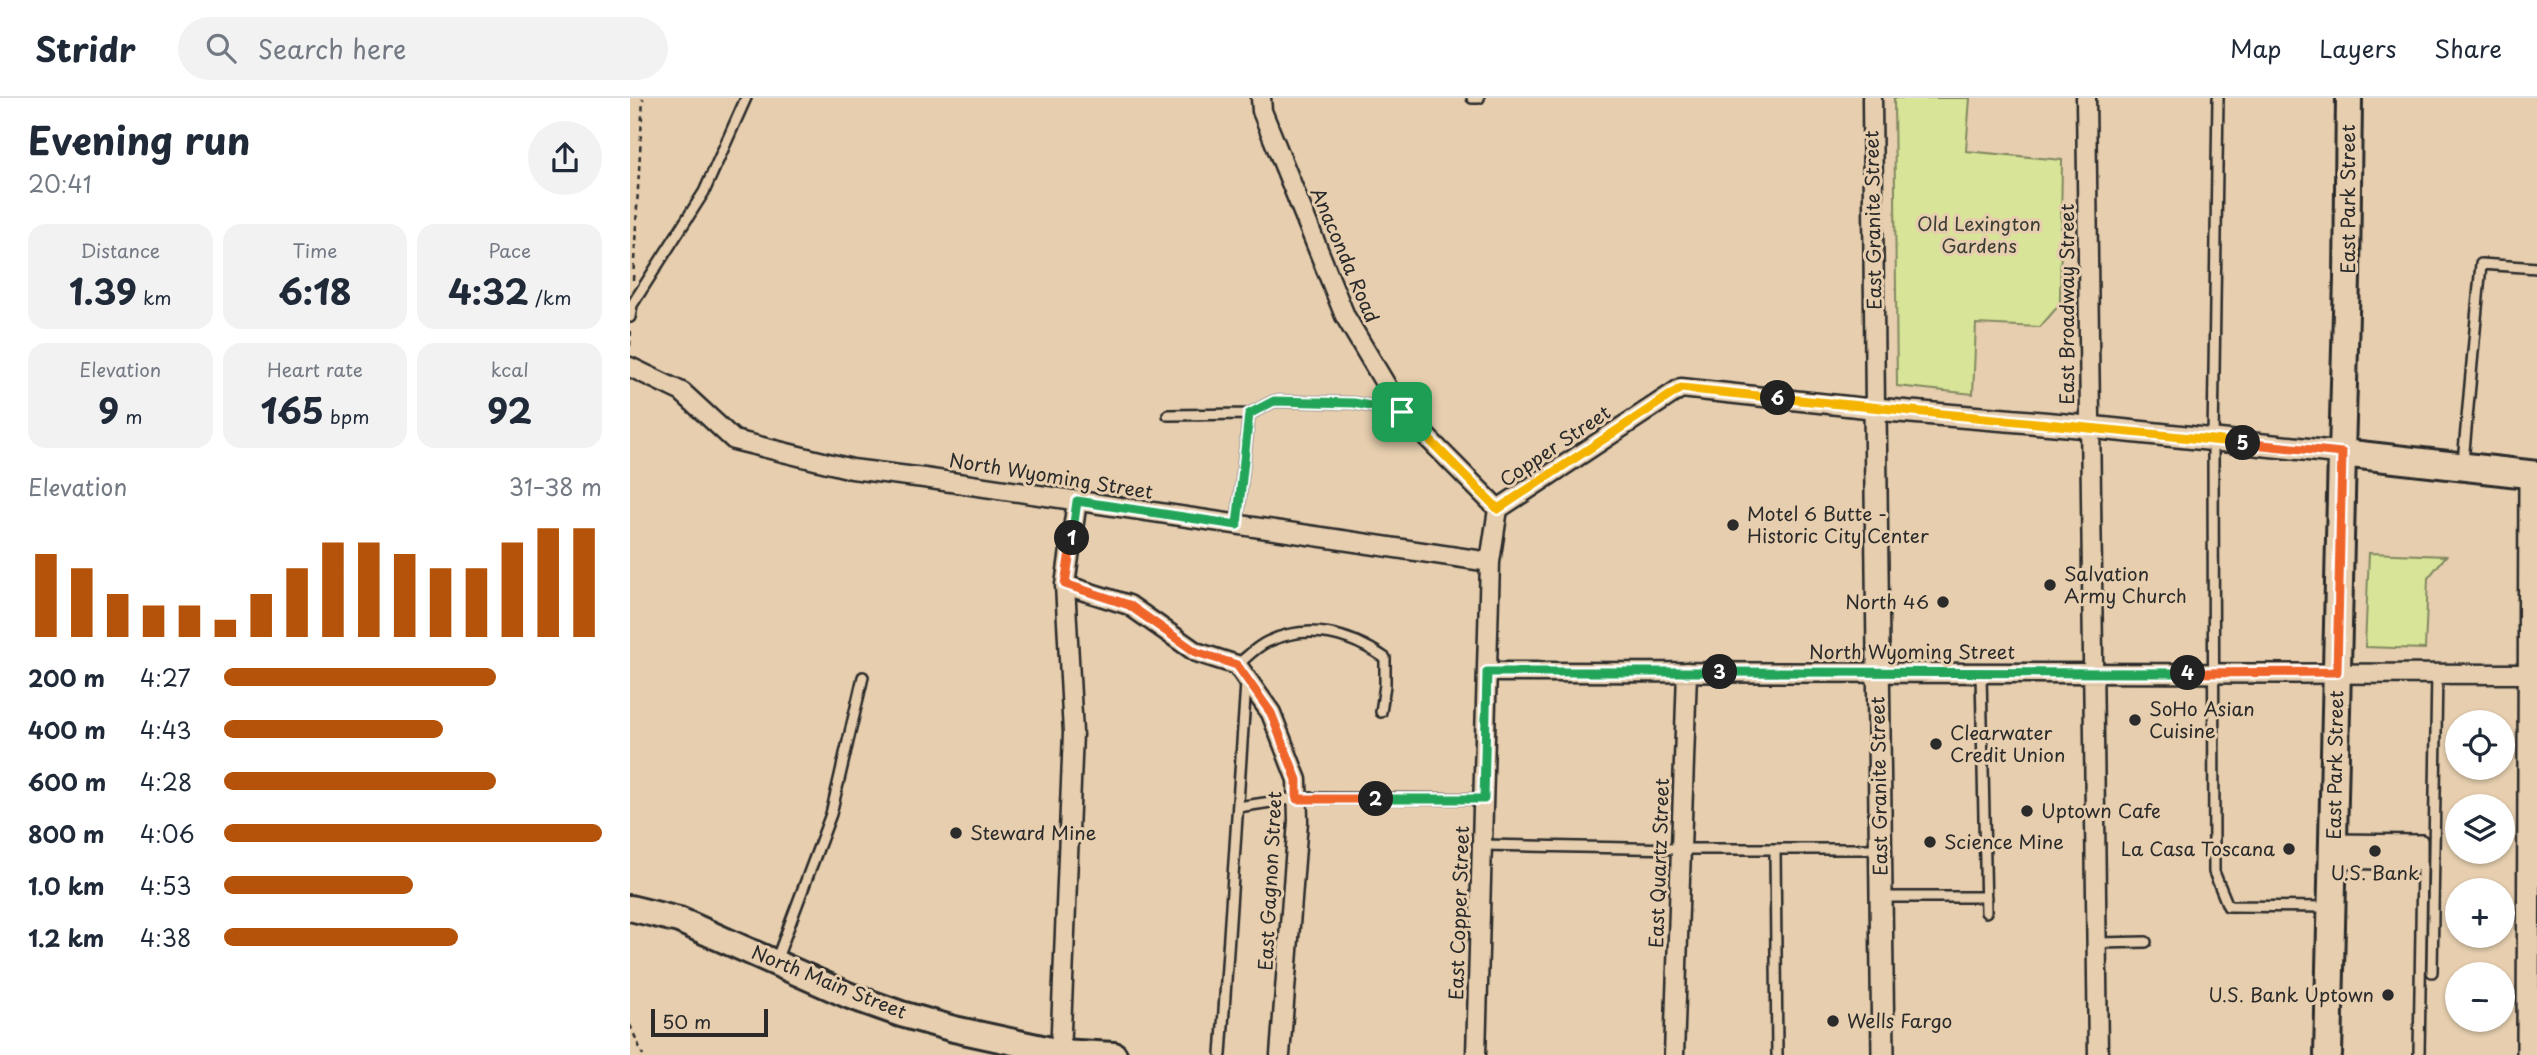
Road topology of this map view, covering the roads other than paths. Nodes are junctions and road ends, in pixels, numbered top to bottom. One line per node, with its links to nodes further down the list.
1 (746, 98): 10 (lane)
2 (1261, 98): 13 (street, Anaconda Road)
3 (1472, 98): 4 (lane)
4 (1479, 98)
5 (1872, 98): 12 (street, East Granite Street)
6 (2086, 98): 16 (street, East Broadway Street)
7 (2218, 98): 17 (lane)
8 (2349, 98): 18 (main road, East Park Street)
9 (2537, 268): 19 (lane)
10 (630, 317)
11 (630, 367): 21 (street, North Wyoming Street)
12 (1875, 409): 16 (street); 22 (street, Copper Street); 34 (street, East Granite Street)
13 (1402, 412): 14 (lane); 22 (street, Anaconda Road)
14 (1249, 414): 15 (lane); 23 (lane)
15 (1168, 415)
16 (2089, 427): 17 (street); 32 (street, East Broadway Street)
17 (2213, 440): 18 (street); 29 (lane)
18 (2342, 453): 19 (main road); 30 (main road, East Park Street)
19 (2463, 468): 20 (main road)
20 (2533, 475): 35 (street)
21 (1077, 501): 23 (street, North Wyoming Street); 25 (street)
22 (1498, 509): 24 (street, Copper Street)
23 (1237, 525): 24 (street, North Wyoming Street)
24 (1490, 562): 27 (street, East Copper Street)
25 (1065, 584): 26 (street); 57 (street)
26 (1242, 672): 37 (lane); 38 (street, East Gagnon Street); 40 (lane)
27 (1487, 672): 28 (street, North Wyoming Street); 39 (street, East Copper Street)
28 (1687, 672): 34 (street, North Wyoming Street); 42 (street, East Quartz Street)
29 (2214, 672): 30 (street, North Wyoming Street); 32 (street, North Wyoming Street); 49 (lane)
30 (2337, 672): 33 (street, North Wyoming Street); 45 (main road, East Park Street)
31 (1981, 673): 32 (street, North Wyoming Street); 34 (street, North Wyoming Street); 47 (lane)
32 (2092, 673): 53 (street, East Broadway Street)
33 (2437, 673): 35 (street, North Wyoming Street); 56 (lane)
34 (1878, 674): 44 (street, East Granite Street)
35 (2533, 674): 55 (street)
36 (863, 677): 54 (lane)
37 (1381, 712)
38 (1297, 799): 39 (lane); 40 (lane); 60 (street, East Gagnon Street)
39 (1484, 799): 41 (street, East Copper Street)
40 (1238, 807): 59 (lane)
41 (1482, 845): 42 (lane); 61 (street, East Copper Street)
42 (1681, 849): 43 (lane); 62 (street, East Quartz Street)
43 (1775, 849): 44 (lane); 63 (lane)
44 (1880, 849): 48 (street, East Granite Street)
45 (2333, 851): 46 (lane); 46 (lane); 49 (main road, East Park Street)
46 (2422, 856): 67 (lane)
47 (1986, 897): 48 (lane); 51 (lane)
48 (1881, 898): 64 (street, East Granite Street)
49 (2332, 907): 66 (main road, East Park Street)
50 (630, 908): 54 (main road, North Main Street)
51 (1986, 912)
52 (2146, 942): 53 (lane)
53 (2097, 943): 65 (street, East Broadway Street)
54 (776, 962): 57 (main road, North Main Street)
55 (2533, 962): 68 (street)
56 (2432, 972)
57 (1060, 1054): 58 (main road, North Main Street)
58 (1114, 1055)
59 (1221, 1055)
60 (1280, 1055)
61 (1476, 1055)
62 (1674, 1055)
63 (1777, 1055)
64 (1883, 1055)
65 (2098, 1055)
66 (2328, 1055)
67 (2419, 1055)
68 (2528, 1055)

